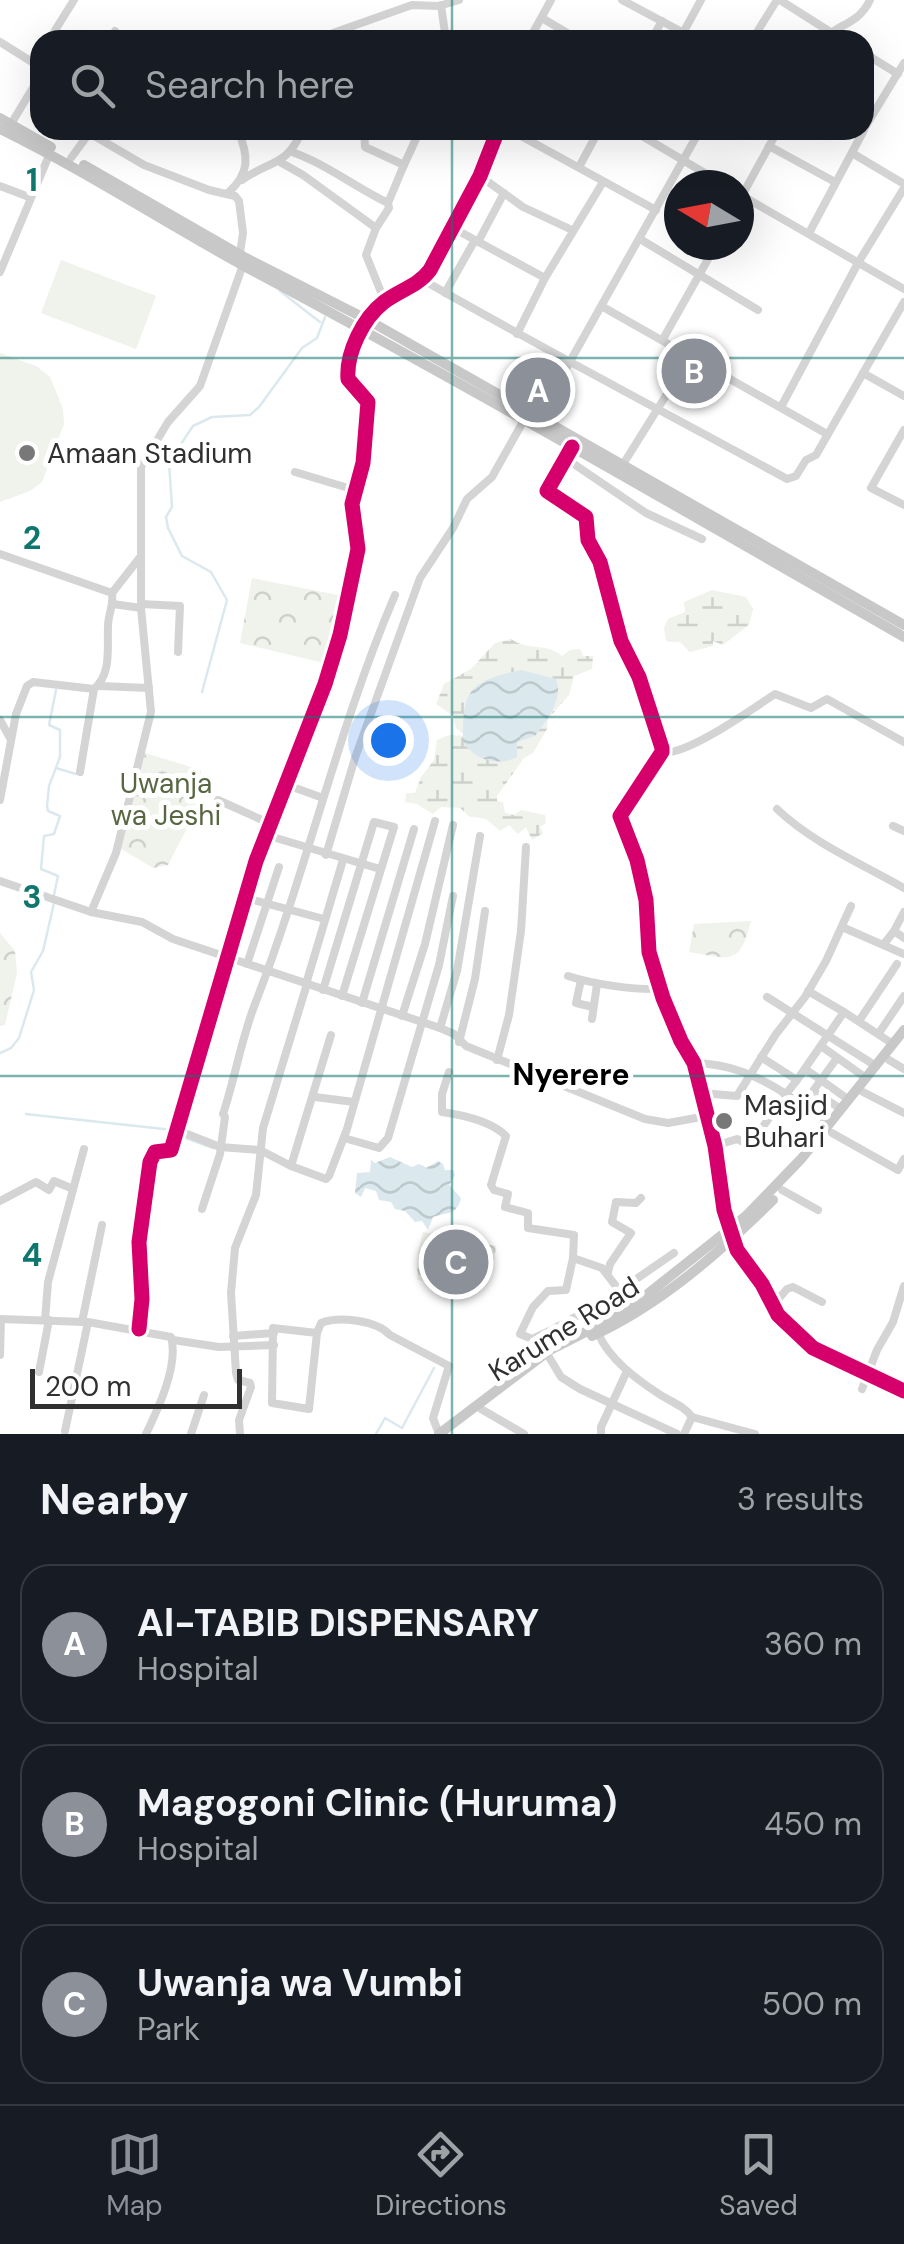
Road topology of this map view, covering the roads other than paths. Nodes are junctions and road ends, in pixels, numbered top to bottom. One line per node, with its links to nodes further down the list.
1 (74, 0): 12 (street)
2 (458, 0): 9 (street)
3 (551, 0): 10 (street)
4 (622, 0): 8 (street)
5 (701, 0): 19 (street)
6 (779, 0): 20 (street); 21 (street)
7 (870, 0): 22 (street)
8 (633, 3): 11 (street)
9 (441, 5): 13 (street); 14 (street)
10 (542, 18): 15 (street); 16 (street)
11 (662, 21): 17 (street); 18 (street)
12 (55, 30)
13 (341, 30)
14 (445, 30)
15 (535, 30)
16 (561, 30)
17 (656, 30)
18 (678, 30)
19 (685, 30)
20 (759, 30)
21 (820, 30)
22 (839, 30)
23 (0, 42): 24 (street)
24 (30, 58)
25 (874, 59): 27 (street)
26 (904, 63): 27 (street)
27 (898, 74): 28 (street)
28 (892, 83): 30 (street); 31 (street)
29 (30, 89): 32 (street)
30 (904, 91)
31 (874, 111)
32 (4, 124): 33 (main road); 51 (main road)
33 (30, 137)
34 (36, 140): 52 (main road)
35 (84, 140): 52 (street)
36 (105, 140): 65 (street)
37 (242, 140): 60 (street)
38 (297, 140): 49 (street)
39 (365, 140): 55 (street)
40 (415, 140): 55 (street)
41 (494, 140): 59 (street)
42 (529, 140): 56 (street)
43 (593, 140): 56 (street)
44 (650, 140): 53 (street)
45 (694, 140): 53 (street)
46 (772, 140): 48 (street)
47 (858, 140): 50 (street)
48 (769, 146): 58 (street); 62 (street)
49 (292, 152): 54 (street); 68 (street)
50 (852, 153): 62 (street); 64 (street)
51 (50, 154): 67 (street); 77 (main road)
52 (71, 158): 77 (main road)
53 (684, 159): 57 (street); 70 (street)
54 (280, 162): 60 (street); 71 (street)
55 (404, 165): 68 (street)
56 (579, 167): 61 (street)
57 (701, 170)
58 (754, 172)
59 (480, 176): 66 (street); 72 (street)
60 (242, 180): 65 (street)
61 (603, 182): 70 (street); 73 (street)
62 (835, 182): 74 (street)
63 (0, 186): 67 (street)
64 (904, 186): 79 (street)
65 (228, 193): 77 (street)
66 (504, 193): 73 (street); 76 (street)
67 (29, 197): 80 (street)
68 (388, 203): 71 (street)
69 (754, 204): 74 (street)
70 (656, 210): 75 (street)
71 (376, 228): 86 (street)
72 (452, 228): 76 (street); 83 (street)
73 (572, 230): 82 (street)
74 (809, 233): 79 (street)
75 (640, 239): 81 (street); 88 (street)
76 (476, 241): 82 (street); 85 (street)
77 (243, 259): 90 (main road); 110 (street)
78 (707, 260): 81 (street)
79 (858, 263): 84 (street); 97 (street)
80 (0, 272)
81 (698, 275): 89 (street); 92 (street)
82 (545, 278): 91 (street)
83 (423, 280): 85 (street); 86 (street)
84 (904, 289)
85 (445, 293): 91 (street)
86 (384, 302): 90 (street)
87 (904, 302): 95 (street)
88 (602, 307): 92 (street); 94 (street)
89 (758, 310)
90 (366, 324): 99 (main road); 106 (street)
91 (517, 334): 94 (street)
92 (663, 339): 93 (street)
93 (690, 357): 97 (street); 98 (street)
94 (571, 360): 98 (street); 99 (street)
95 (863, 373): 96 (street); 101 (street)
96 (904, 396)
97 (781, 407): 101 (street)
98 (658, 408): 101 (street); 104 (street)
99 (532, 421): 102 (main road); 104 (main road); 141 (street)
100 (904, 431): 107 (street)
101 (826, 434)
102 (572, 446): 103 (street); 116 (main road)
103 (565, 458): 108 (street); 124 (street)
104 (622, 466): 115 (main road)
105 (296, 472): 106 (street)
106 (355, 490): 126 (street)
107 (904, 505)
108 (702, 539)
109 (0, 554): 111 (street)
110 (141, 556): 111 (street); 114 (street)
111 (112, 593): 113 (street)
112 (395, 594): 127 (street)
113 (114, 604): 114 (street); 118 (street)
114 (141, 606): 117 (street); 119 (street)
115 (904, 625)
116 (904, 637)
117 (178, 652)
118 (96, 688): 119 (street); 120 (street); 125 (street)
119 (149, 688): 154 (street)
120 (16, 714): 121 (street); 122 (street)
121 (0, 719): 122 (street)
122 (12, 740): 128 (street)
123 (904, 742): 124 (street)
124 (662, 752): 170 (street)
125 (80, 772)
126 (287, 785): 127 (street); 132 (street)
127 (323, 798): 140 (street)
128 (0, 800)
129 (218, 800): 132 (street)
130 (777, 808): 147 (street)
131 (435, 822): 178 (street)
132 (271, 824): 137 (street)
133 (453, 825): 181 (street)
134 (893, 826): 136 (street)
135 (414, 829): 176 (street)
136 (904, 831)
137 (266, 835): 140 (street); 149 (street)
138 (480, 836): 185 (street)
139 (526, 847): 195 (street)
140 (306, 848): 141 (street); 152 (street)
141 (326, 855): 142 (street)
142 (343, 860): 143 (street); 156 (street)
143 (358, 865): 145 (street); 145 (street); 171 (street)
144 (279, 867): 150 (street)
145 (380, 869): 173 (street)
146 (0, 882): 154 (street)
147 (904, 888)
148 (452, 896): 184 (street)
149 (246, 898): 150 (street); 162 (street)
150 (268, 905): 152 (street); 163 (street)
151 (851, 906): 157 (street)
152 (287, 910): 156 (street); 165 (street)
153 (485, 911): 190 (street)
154 (91, 912): 162 (street)
155 (904, 912): 158 (street)
156 (324, 919): 168 (street)
157 (842, 927): 160 (street); 172 (street)
158 (894, 931): 159 (street); 160 (street)
159 (904, 938)
160 (884, 944): 161 (street)
161 (904, 954): 164 (street)
162 (227, 957): 163 (street); 215 (street)
163 (247, 964): 165 (street)
164 (901, 966): 183 (street)
165 (268, 971): 168 (street); 219 (street)
166 (568, 976): 167 (street)
167 (581, 980): 169 (street); 177 (street)
168 (306, 984): 171 (street); 220 (street)
169 (597, 984): 170 (street); 177 (street)
170 (660, 989): 197 (street)
171 (323, 990): 173 (street)
172 (808, 991): 179 (street); 180 (street)
173 (342, 996): 176 (street)
174 (904, 996): 187 (street)
175 (767, 997): 180 (street)
176 (362, 1003): 178 (street)
177 (593, 1006): 182 (street)
178 (381, 1009): 181 (street); 210 (street)
179 (844, 1012): 183 (street); 189 (street)
180 (794, 1013): 189 (street); 193 (street)
181 (402, 1016): 184 (street)
182 (592, 1019)
183 (859, 1021): 187 (street)
184 (420, 1022): 185 (street); 216 (street)
185 (440, 1028): 190 (street)
186 (904, 1030): 191 (main road)
187 (879, 1033): 191 (street)
188 (331, 1035): 209 (street)
189 (829, 1036): 192 (street); 198 (street)
190 (459, 1042): 195 (street)
191 (899, 1043): 196 (main road, Karume Road); 198 (main road)
192 (822, 1046): 194 (street); 199 (street)
193 (762, 1056): 202 (street); 204 (street)
194 (837, 1058): 203 (street); 205 (street)
195 (497, 1060): 213 (street)
196 (889, 1060): 200 (street); 206 (main road, Karume Road)
197 (694, 1063): 202 (street); 207 (street)
198 (876, 1066): 203 (main road)
199 (805, 1069): 204 (street); 205 (street)
200 (904, 1069)
201 (449, 1072): 233 (street)
202 (750, 1074): 207 (street); 208 (street)
203 (866, 1078): 211 (main road)
204 (797, 1080): 208 (street)
205 (821, 1080): 211 (street)
206 (864, 1092): 212 (street); 214 (main road, Karume Road)
207 (701, 1093): 213 (street)
208 (786, 1094): 214 (street); 217 (street)
209 (315, 1097): 210 (street); 222 (street)
210 (354, 1102): 216 (street)
211 (845, 1105): 214 (main road)
212 (904, 1112)
213 (707, 1116): 217 (street)
214 (832, 1128): 223 (street); 225 (main road, Karume Road); 231 (main road)
215 (176, 1132): 219 (street); 245 (street)
216 (344, 1138): 222 (street)
217 (715, 1146): 231 (street)
218 (84, 1149): 224 (street)
219 (220, 1150): 220 (street); 228 (street)
220 (260, 1150): 222 (street); 251 (street)
221 (904, 1159): 223 (street)
222 (292, 1166)
223 (901, 1171)
224 (73, 1189): 227 (street); 243 (street)
225 (782, 1190): 229 (street); 231 (main road, Karume Road)
226 (641, 1198): 234 (street)
227 (0, 1201)
228 (202, 1209)
229 (818, 1210)
230 (102, 1225): 244 (street)
231 (732, 1234): 238 (main road); 240 (street); 249 (main road, Karume Road)
232 (674, 1253): 235 (street)
233 (572, 1258): 234 (street); 246 (street)
234 (608, 1272): 237 (street)
235 (644, 1274): 237 (street); 238 (street)
236 (904, 1286): 258 (street)
237 (622, 1289): 241 (street); 246 (street)
238 (656, 1290): 241 (main road)
239 (822, 1302): 240 (street)
240 (774, 1304): 258 (street)
241 (632, 1307): 252 (main road)
242 (0, 1319): 243 (street); 254 (street)
243 (47, 1320): 244 (street); 257 (street)
244 (85, 1322): 245 (street); 265 (street)
245 (139, 1329): 250 (street)
246 (552, 1329): 252 (street)
247 (274, 1333): 248 (street); 251 (street); 253 (street)
248 (317, 1333): 253 (street); 269 (street)
249 (598, 1333): 255 (main road, Karume Road); 256 (street)
250 (173, 1340): 251 (street); 266 (street)
251 (234, 1341): 253 (street); 268 (street)
252 (562, 1344): 269 (main road)
253 (274, 1345)
254 (0, 1355)
255 (549, 1358): 262 (street); 263 (main road, Karume Road)
256 (627, 1371): 262 (street); 264 (street)
257 (39, 1372)
258 (867, 1375): 259 (street); 260 (street)
259 (862, 1389)
260 (904, 1391)
261 (204, 1395): 267 (street)
262 (611, 1401): 272 (street); 273 (street)
263 (480, 1408): 270 (main road, Karume Road); 271 (street)
264 (692, 1417): 273 (street); 274 (street)
265 (64, 1431)
266 (146, 1434)
267 (192, 1434)
268 (240, 1434)
269 (439, 1434)
270 (450, 1434)
271 (524, 1434)
272 (602, 1434)
273 (681, 1434)
274 (755, 1434)

